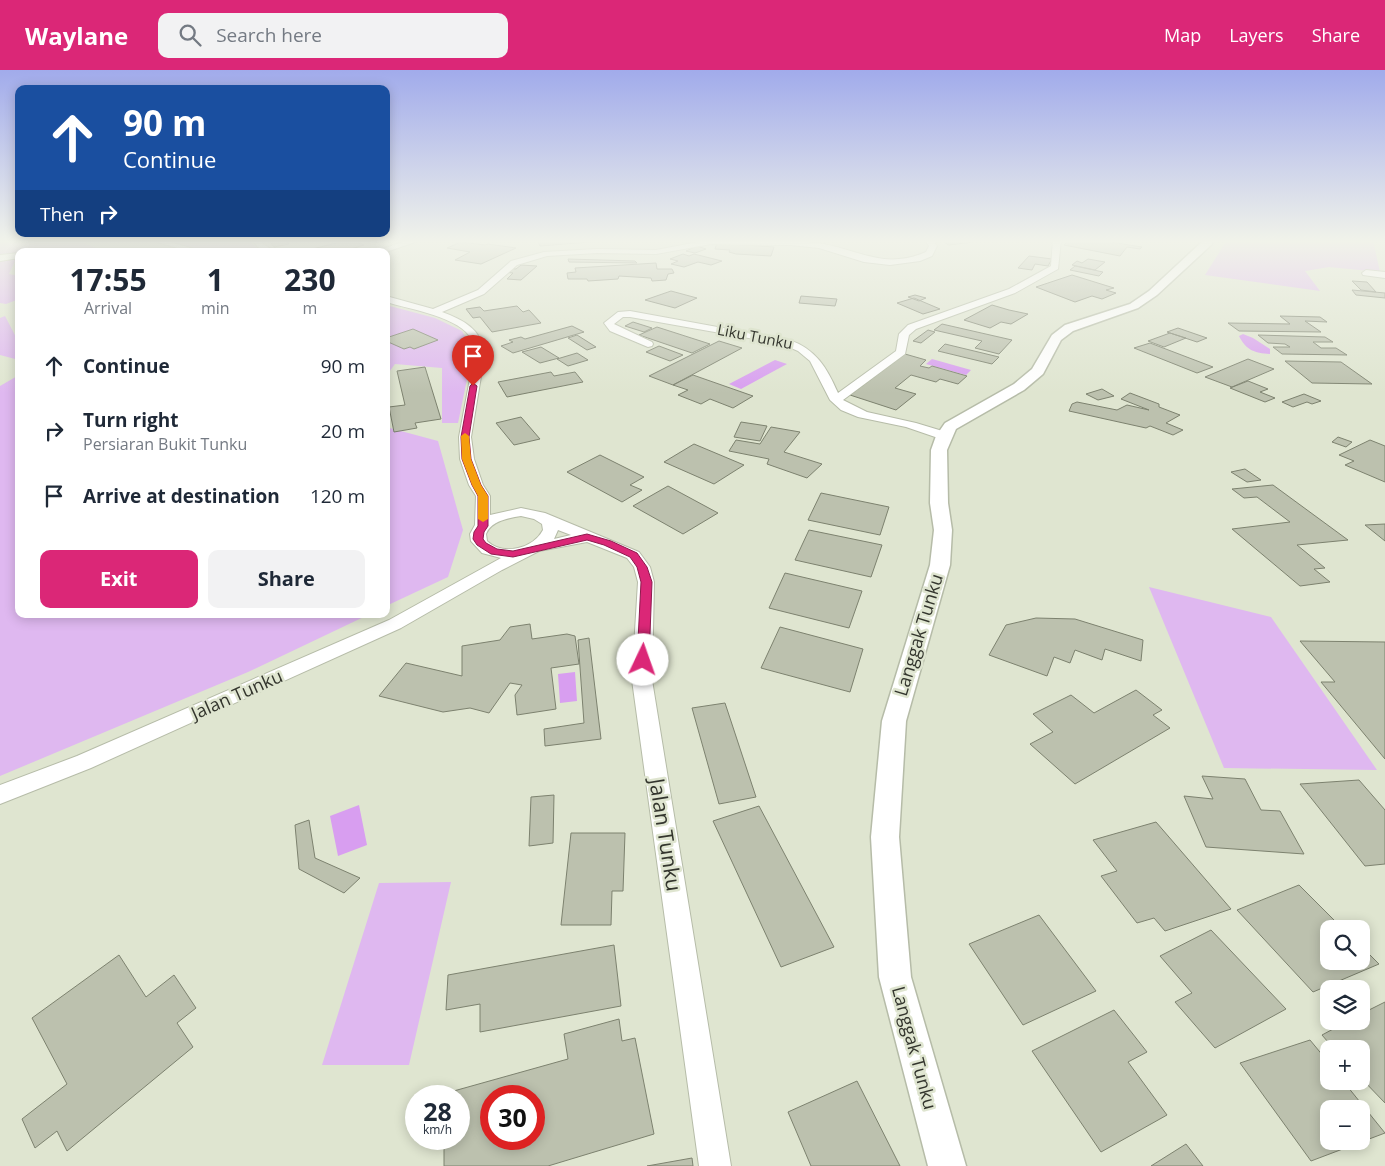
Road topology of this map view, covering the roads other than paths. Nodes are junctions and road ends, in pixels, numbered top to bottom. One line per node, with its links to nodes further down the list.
1 (482, 291): 5 (street)
2 (1012, 291): 7 (street)
3 (1155, 291): 8 (street)
4 (390, 300): 5 (street)
5 (433, 312): 9 (street)
6 (648, 344): 7 (street, Liku Tunku)
7 (836, 400): 8 (street)
8 (944, 436): 19 (street, Langgak Tunku)
9 (483, 496): 10 (street, Jalan Tunku); 12 (street)
10 (521, 512): 11 (street, Jalan Tunku); 12 (street)
11 (547, 520): 13 (street, Jalan Tunku); 15 (street)
12 (483, 526): 14 (street)
13 (587, 537): 15 (street, Jalan Tunku); 18 (street, Jalan Tunku)
14 (482, 545): 15 (street); 16 (street)
15 (532, 550): 16 (street, Jalan Tunku)
16 (468, 582): 17 (street, Jalan Tunku)
17 (0, 795)
18 (715, 1166)
19 (947, 1166)

